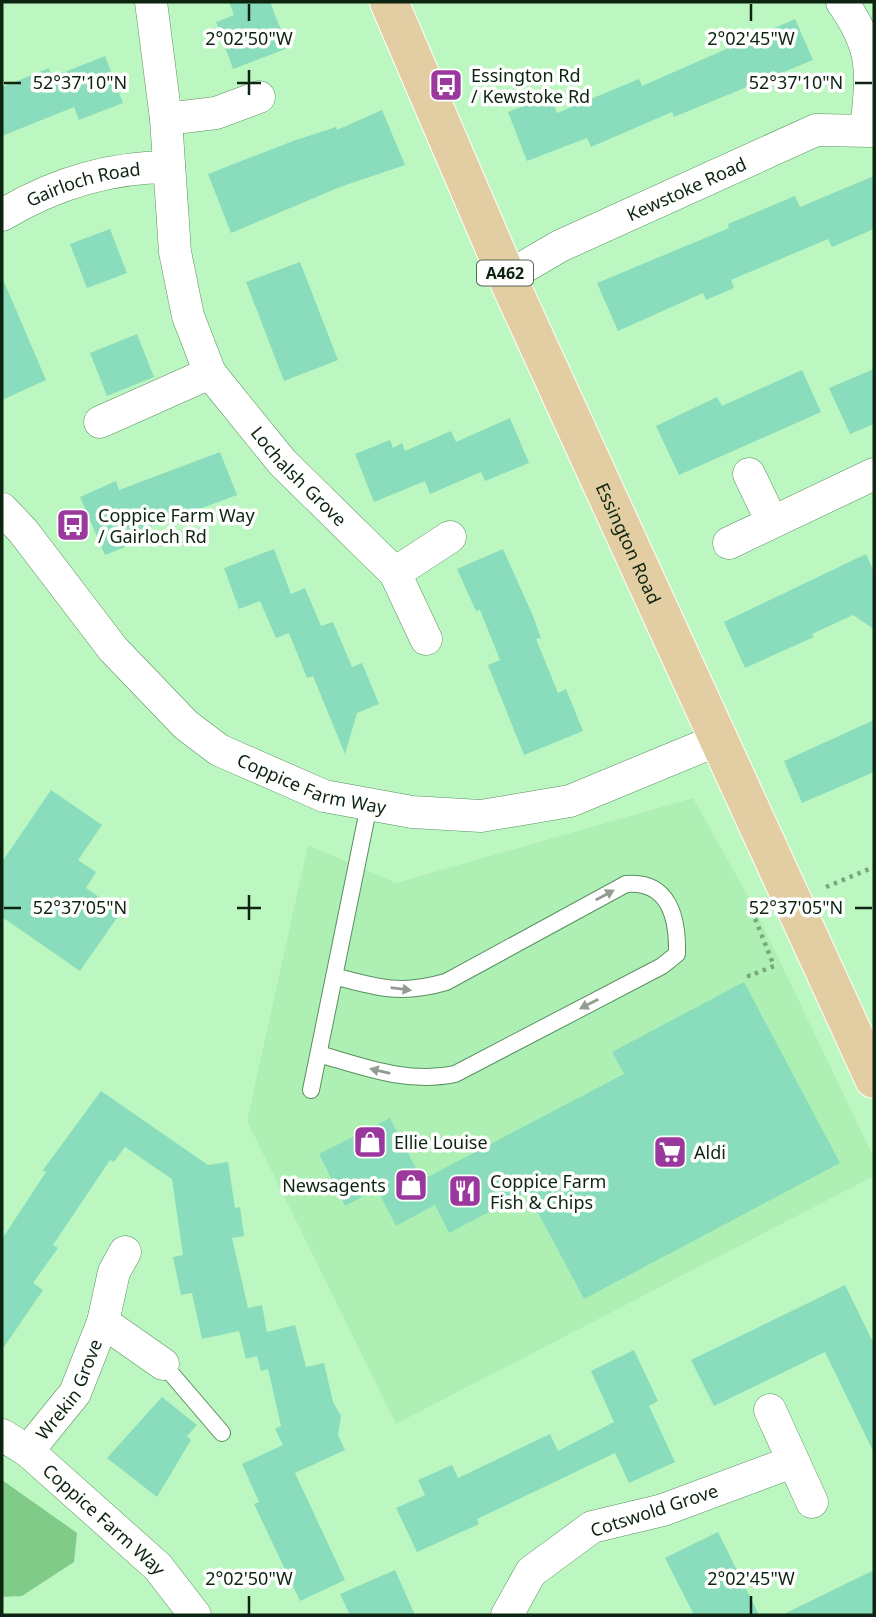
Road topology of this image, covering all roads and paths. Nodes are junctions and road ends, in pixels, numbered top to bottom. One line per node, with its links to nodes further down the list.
1 (150, 2): 5 (street, Lochalsh Grove)
2 (389, 2): 9 (main road, Essington Road / A462)
3 (842, 2): 6 (street)
4 (259, 97): 5 (street)
5 (166, 119): 7 (street, Lochalsh Grove)
6 (870, 130): 9 (street, Kewstoke Road)
7 (169, 167): 8 (street, Gairloch Road); 10 (street, Lochalsh Grove)
8 (2, 215)
9 (507, 276): 20 (main road, Essington Road / A462)
10 (210, 373): 11 (street); 18 (street, Lochalsh Grove)
11 (100, 422)
12 (749, 474): 15 (street)
13 (874, 474): 15 (street)
14 (2, 509): 21 (street, Coppice Farm Way)
15 (772, 522): 17 (street)
16 (450, 537): 18 (street)
17 (729, 543)
18 (395, 573): 19 (street, Lochalsh Grove)
19 (426, 639)
20 (720, 738): 21 (street, Coppice Farm Way); 24 (main road, Essington Road / A462)
21 (369, 804): 22 (lane)
22 (334, 976): 23 (lane); 23 (lane, one-way to 23)
23 (319, 1054): 25 (lane)
24 (874, 1079)
25 (312, 1090)
26 (125, 1252): 27 (street, Wrekin Grove)
27 (103, 1322): 28 (street, Wrekin Grove); 32 (street, Wrekin Grove)
28 (163, 1364): 30 (lane)
29 (770, 1410): 33 (street)
30 (222, 1433)
31 (2, 1435): 32 (street, Coppice Farm Way)
32 (28, 1451): 35 (street, Coppice Farm Way)
33 (792, 1462): 34 (street); 36 (street, Cotswold Grove)
34 (812, 1502)
35 (195, 1615)
36 (507, 1615)

